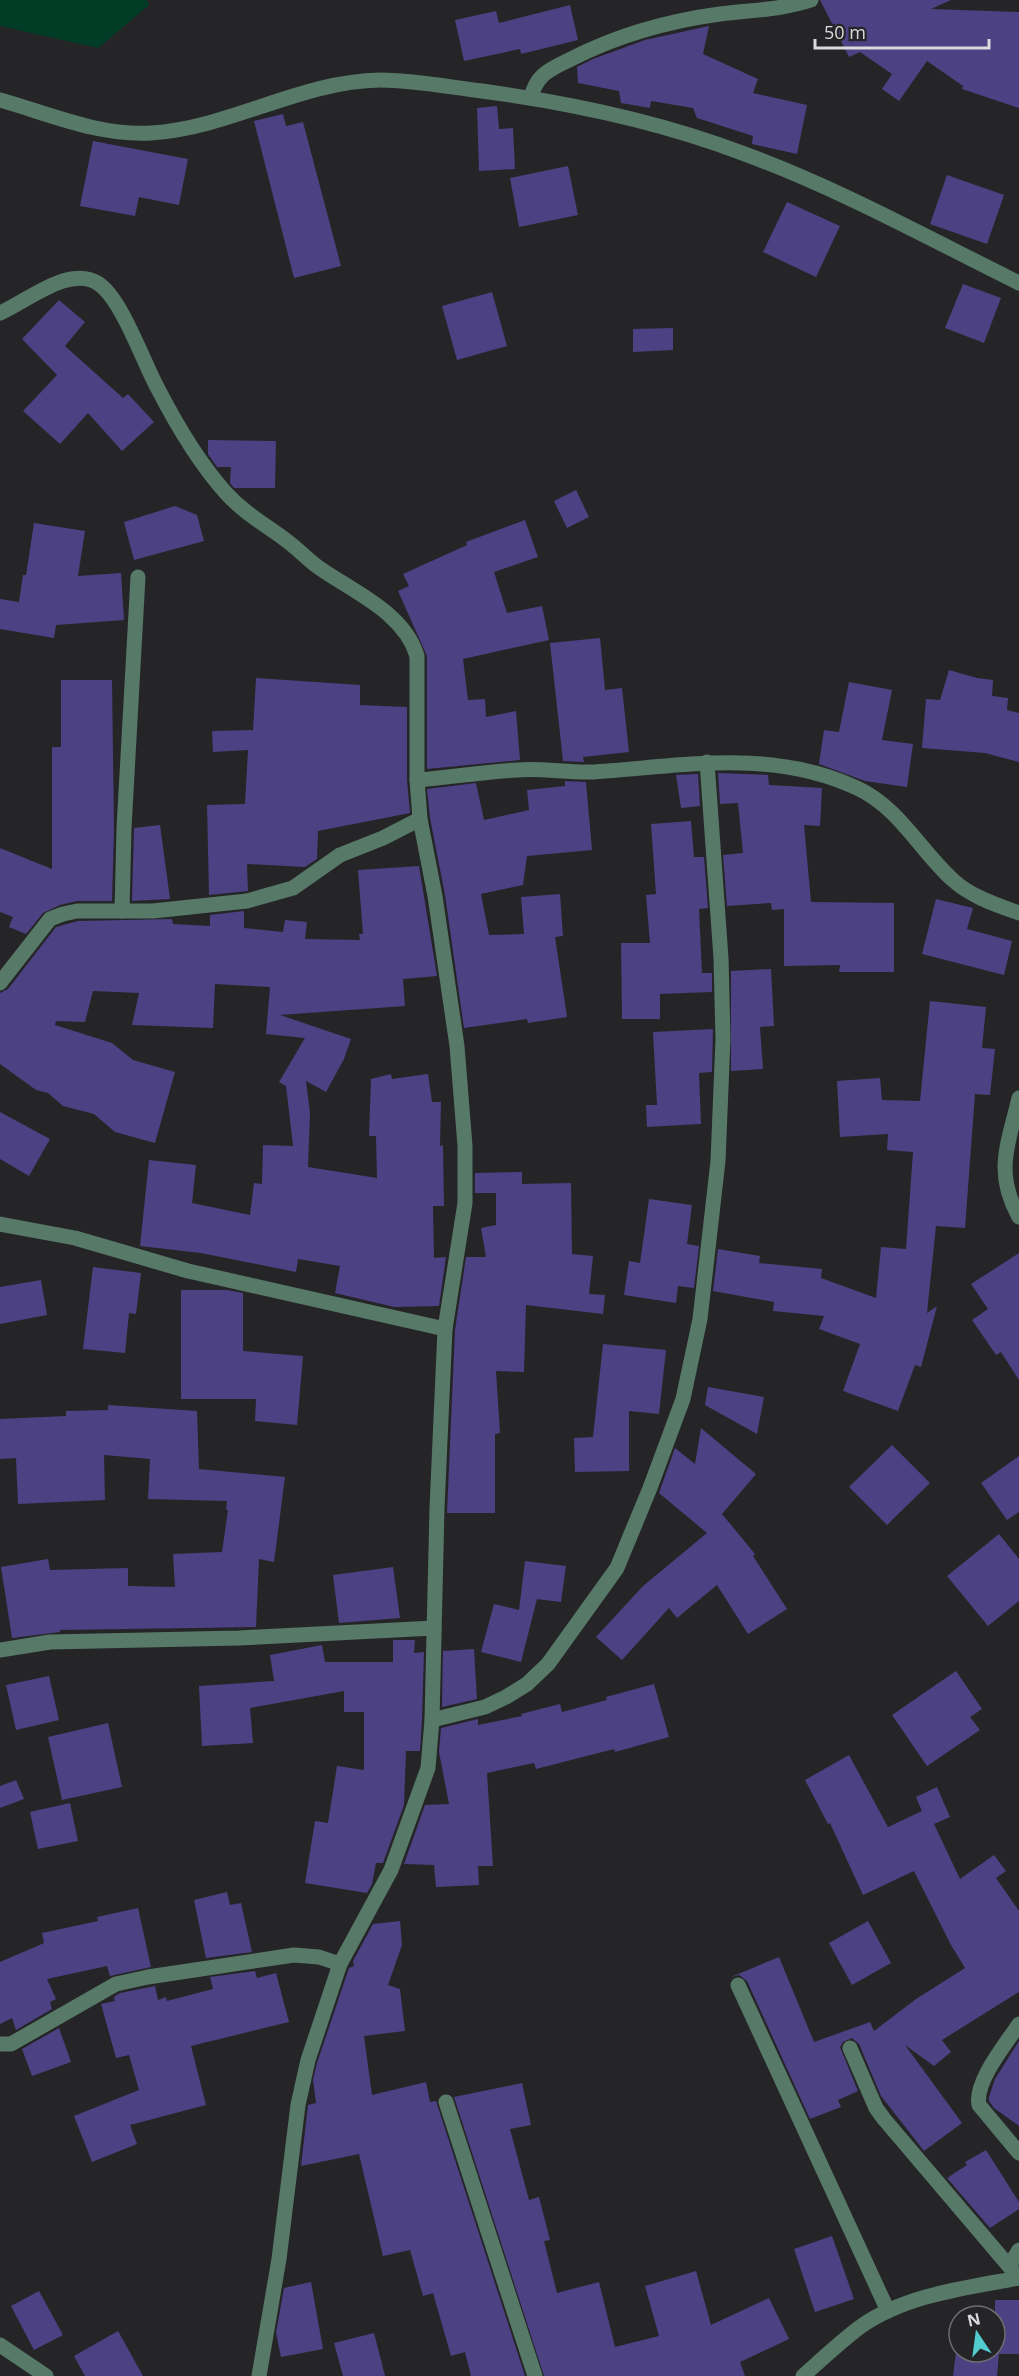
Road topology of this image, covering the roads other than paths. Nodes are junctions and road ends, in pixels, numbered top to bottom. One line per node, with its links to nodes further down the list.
1 (811, 0): 2 (street)
2 (531, 98): 3 (street); 4 (street)
3 (0, 100)
4 (1019, 283)
5 (0, 313): 8 (street)
6 (138, 577): 10 (street)
7 (707, 762): 8 (street); 11 (street); 19 (street)
8 (417, 780): 9 (street)
9 (420, 819): 10 (street); 16 (street)
10 (122, 911): 12 (street)
11 (1019, 914)
12 (0, 983)
13 (1019, 1098): 14 (street)
14 (1019, 1217)
15 (0, 1224): 16 (street)
16 (445, 1329): 17 (street)
17 (434, 1628): 18 (street); 19 (street)
18 (0, 1650)
19 (432, 1720): 20 (street)
20 (340, 1964): 23 (street); 32 (street)
21 (738, 1985): 29 (street)
22 (1019, 2025): 26 (street)
23 (0, 2044)
24 (850, 2048): 28 (street)
25 (446, 2102): 33 (street)
26 (1019, 2153)
27 (1019, 2250): 28 (street)
28 (1016, 2274): 29 (street)
29 (888, 2311): 34 (street)
30 (0, 2345): 31 (street)
31 (46, 2376)
32 (259, 2376)
33 (535, 2376)
34 (803, 2376)

